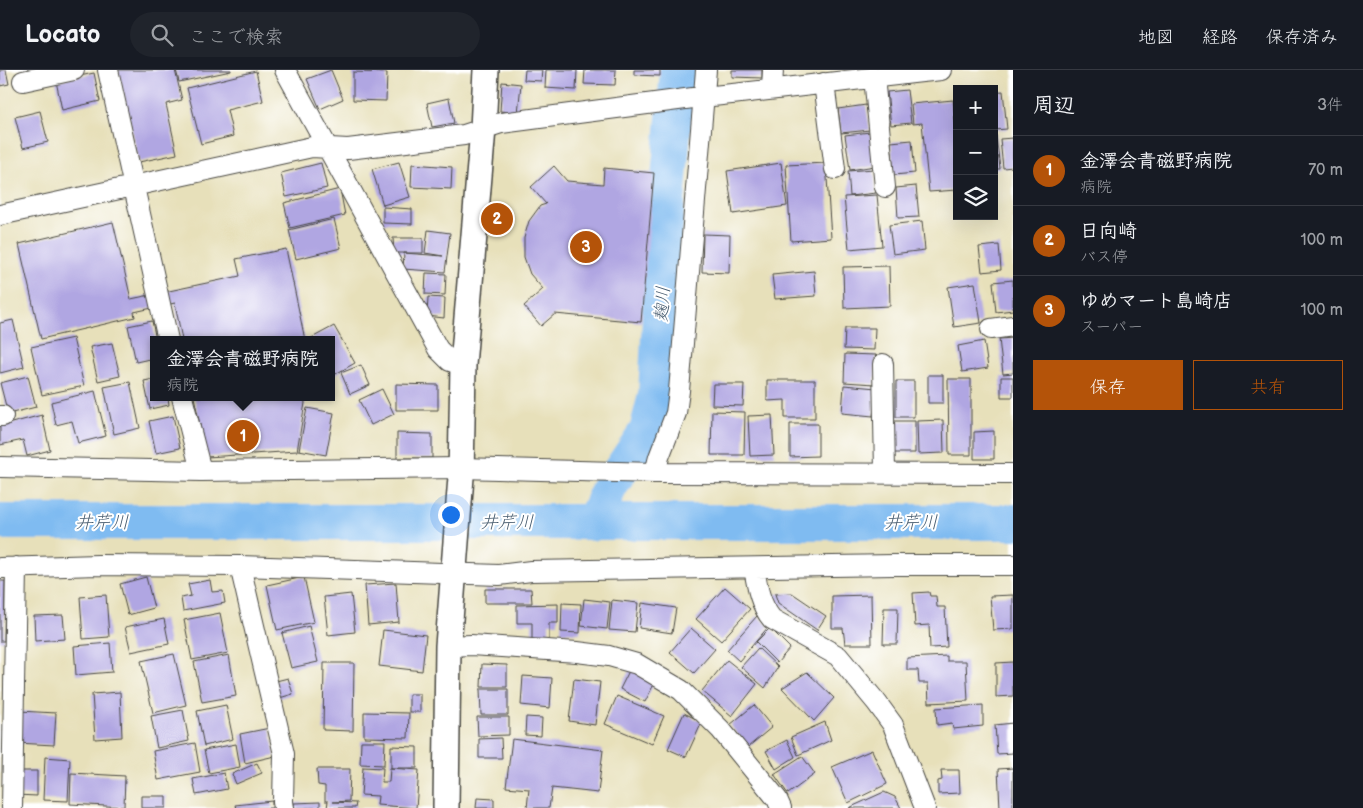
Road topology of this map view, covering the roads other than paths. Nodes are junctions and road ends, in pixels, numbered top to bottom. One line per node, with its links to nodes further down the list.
1 (74, 70): 9 (street)
2 (108, 70): 15 (street)
3 (285, 70): 13 (street)
4 (486, 70): 12 (street)
5 (706, 70): 11 (street)
6 (941, 70): 7 (street)
7 (874, 77): 10 (street); 16 (street)
8 (772, 79): 10 (street); 11 (street)
9 (23, 81)
10 (824, 83): 14 (street)
11 (699, 97): 12 (street); 27 (street)
12 (483, 129): 13 (street); 22 (street)
13 (327, 147): 15 (street); 22 (street)
14 (835, 169)
15 (133, 186): 17 (street); 20 (street)
16 (885, 187)
17 (0, 215)
18 (1013, 326): 19 (street)
19 (991, 329)
20 (167, 336)
21 (883, 364): 28 (street)
22 (463, 365): 26 (street)
23 (183, 401): 25 (street)
24 (0, 467): 25 (street)
25 (201, 470): 26 (street)
26 (461, 472): 27 (street); 33 (street)
27 (655, 473): 28 (street)
28 (885, 473): 29 (street)
29 (1013, 474)
30 (1013, 565): 34 (street)
31 (240, 566): 32 (street); 33 (street); 37 (street)
32 (8, 568): 36 (street)
33 (455, 568): 34 (street); 35 (street)
34 (754, 568): 40 (street)
35 (448, 646): 38 (street); 39 (street)
36 (12, 808)
37 (284, 808)
38 (446, 808)
39 (782, 808)
40 (925, 808)

